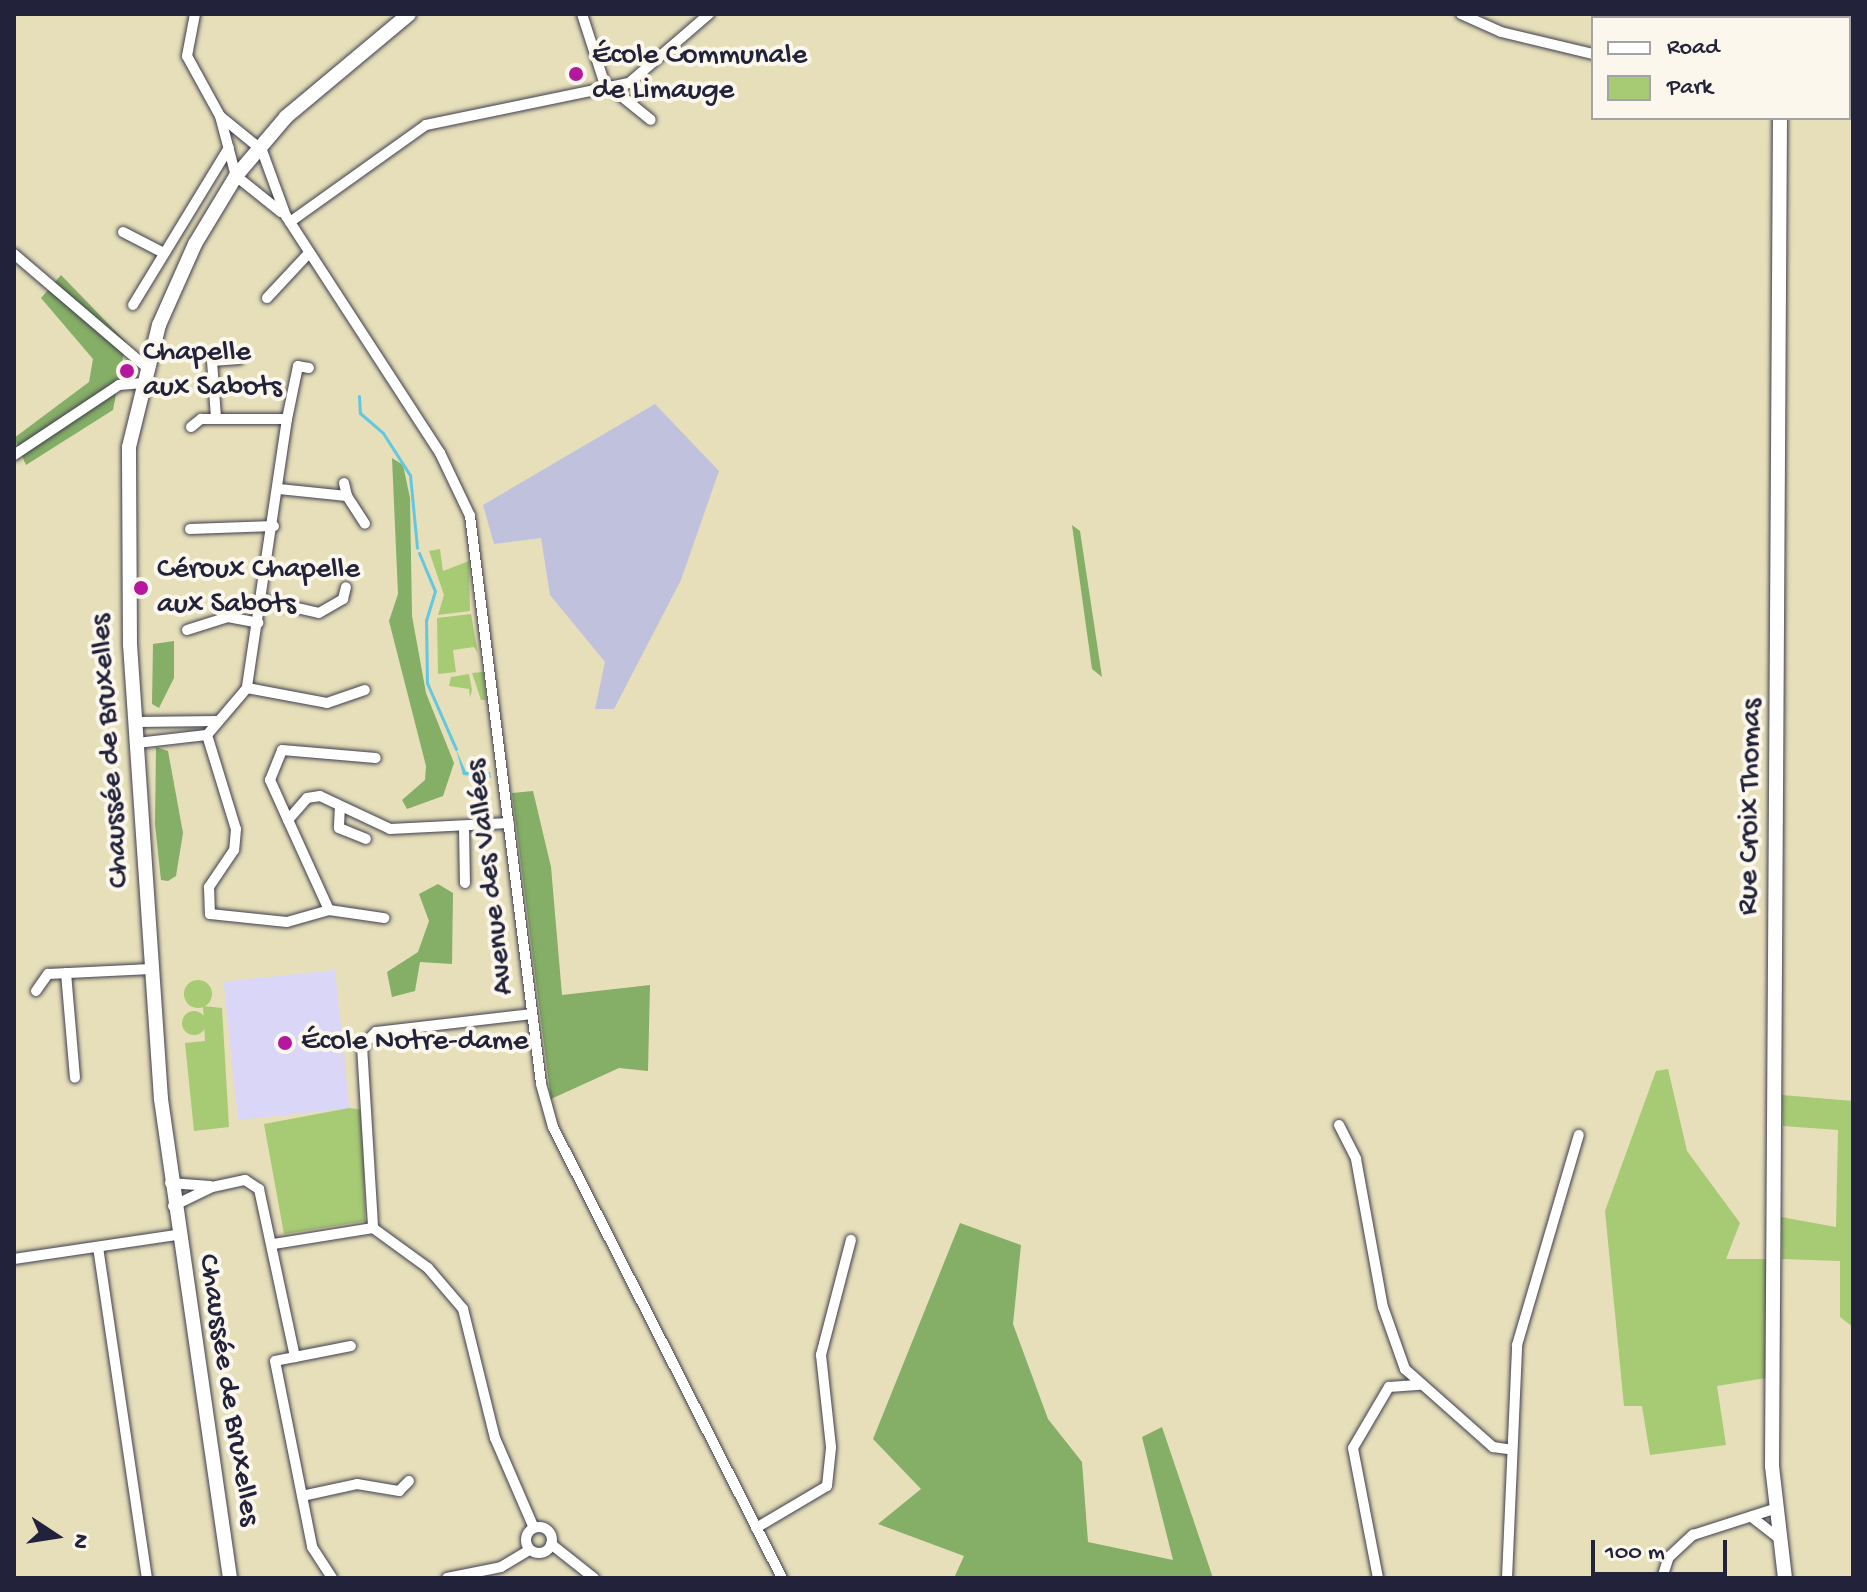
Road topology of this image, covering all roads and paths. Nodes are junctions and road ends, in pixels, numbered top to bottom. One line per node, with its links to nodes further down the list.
1 (195, 14): 8 (street)
2 (409, 14): 11 (main road, Chaussée de Bruxelles)
3 (582, 14): 7 (street)
4 (709, 14): 7 (street)
5 (1461, 14): 6 (street)
6 (1591, 54)
7 (612, 89): 9 (street); 14 (street)
8 (220, 116): 11 (street); 12 (street)
9 (651, 120)
10 (1780, 120): 76 (main road, Rue Croix Thomas)
11 (259, 146): 13 (main road, Chaussée de Bruxelles); 14 (street, Avenue des Vallées)
12 (229, 148): 13 (street); 16 (street)
13 (236, 176): 14 (street, Avenue des Vallées); 22 (main road, Chaussée de Bruxelles)
14 (288, 219): 17 (street, Avenue des Vallées)
15 (123, 232): 16 (street)
16 (160, 251): 20 (street)
17 (309, 253): 19 (street); 48 (street, Avenue des Vallées)
18 (14, 254): 22 (street)
19 (267, 298)
20 (133, 305)
21 (239, 359): 25 (street)
22 (145, 366): 24 (main road, Chaussée de Bruxelles)
23 (309, 368): 26 (street)
24 (140, 383): 28 (street); 42 (main road, Chaussée de Bruxelles)
25 (216, 418): 26 (street); 27 (street)
26 (287, 419): 30 (street)
27 (191, 427)
28 (14, 455)
29 (344, 483): 31 (street)
30 (279, 489): 31 (street); 33 (street)
31 (347, 496): 32 (street)
32 (365, 524)
33 (274, 526): 34 (street); 36 (street)
34 (190, 529)
35 (346, 587): 36 (street)
36 (262, 600): 37 (street)
37 (258, 623): 38 (street); 39 (street)
38 (187, 630)
39 (247, 688): 40 (street); 41 (street)
40 (365, 690)
41 (218, 721): 42 (street); 43 (street)
42 (136, 722): 44 (main road, Chaussée de Bruxelles)
43 (207, 735): 44 (street); 52 (street)
44 (137, 743): 54 (main road, Chaussée de Bruxelles)
45 (376, 758): 47 (street)
46 (340, 806): 47 (street); 49 (street); 50 (street)
47 (288, 820): 52 (street)
48 (509, 823): 49 (street); 57 (street, Avenue des Vallées)
49 (464, 828): 51 (street)
50 (366, 839)
51 (465, 883)
52 (329, 910): 53 (street)
53 (384, 918)
54 (151, 969): 55 (street); 61 (main road, Chaussée de Bruxelles)
55 (66, 973): 56 (street); 58 (street)
56 (36, 991)
57 (532, 1014): 64 (street); 79 (street, Avenue des Vallées)
58 (75, 1078)
59 (1339, 1125): 72 (street)
60 (1579, 1135): 73 (street)
61 (168, 1183): 62 (street); 63 (main road, Chaussée de Bruxelles)
62 (212, 1187): 63 (street); 67 (street)
63 (172, 1207): 65 (main road, Chaussée de Bruxelles)
64 (373, 1228): 67 (street); 78 (street)
65 (176, 1235): 68 (street); 84 (main road, Chaussée de Bruxelles)
66 (851, 1240): 79 (street)
67 (274, 1244): 71 (street)
68 (98, 1247): 69 (street); 83 (street)
69 (14, 1259)
70 (351, 1346): 71 (street)
71 (295, 1357): 75 (street)
72 (1420, 1385): 73 (street); 89 (street)
73 (1508, 1449): 90 (street)
74 (409, 1481): 75 (street)
75 (302, 1496): 85 (street)
76 (1774, 1508): 77 (street); 77 (street); 80 (main road, Rue Croix Thomas)
77 (1753, 1518): 80 (street); 91 (street)
78 (534, 1528): 81 (street); 82 (street)
79 (756, 1528): 88 (street, Avenue des Vallées)
80 (1777, 1537): 92 (main road, Rue Croix Thomas)
81 (551, 1544): 82 (street); 87 (street)
82 (529, 1550): 86 (street)
83 (147, 1578)
84 (230, 1578)
85 (332, 1578)
86 (447, 1578)
87 (594, 1578)
88 (782, 1578)
89 (1378, 1578)
90 (1507, 1578)
91 (1662, 1578)
92 (1785, 1578)

